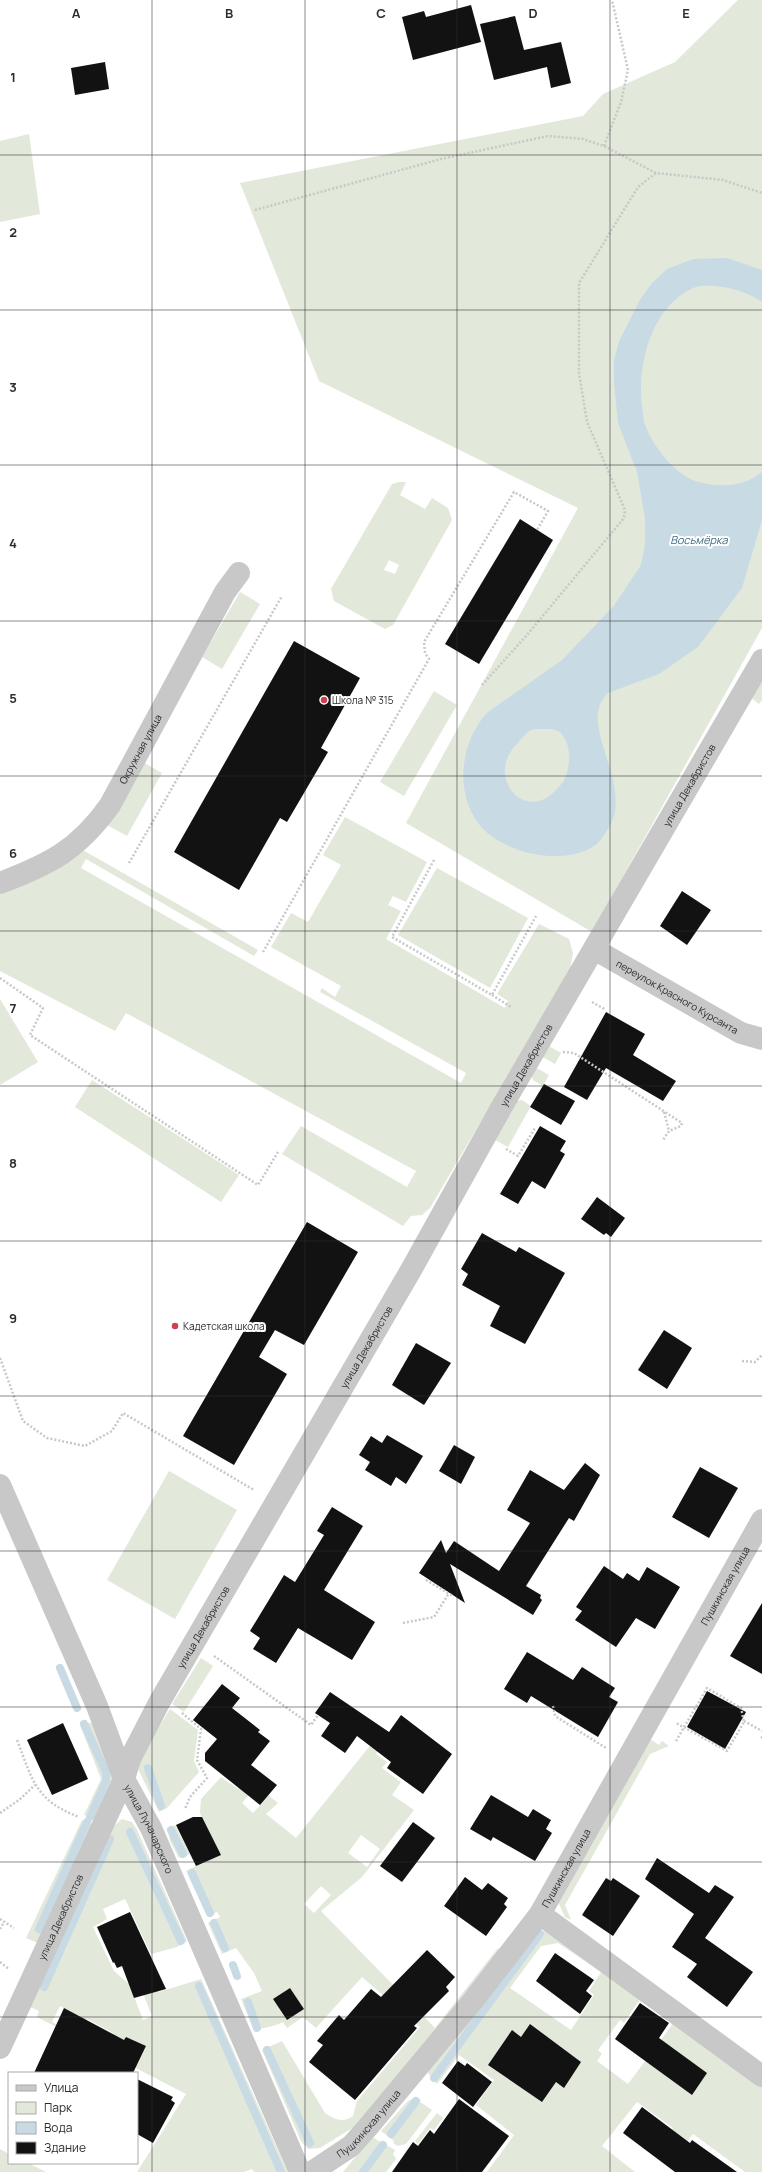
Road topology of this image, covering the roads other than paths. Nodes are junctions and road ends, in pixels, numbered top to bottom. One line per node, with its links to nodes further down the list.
1 (239, 573): 3 (street, Окружная улица)
2 (762, 660): 4 (street, улица Декабристов)
3 (0, 883)
4 (594, 949): 5 (street, переулок Красного Курсанта); 8 (street, улица Декабристов)
5 (762, 1039)
6 (0, 1485): 8 (street, улица Луначарского)
7 (762, 1520): 9 (street, Пушкинская улица)
8 (124, 1778): 10 (street, улица Декабристов); 12 (street, улица Луначарского)
9 (540, 1914): 11 (street); 13 (street, Пушкинская улица)
10 (0, 2048)
11 (762, 2076)
12 (300, 2172)
13 (312, 2172)

